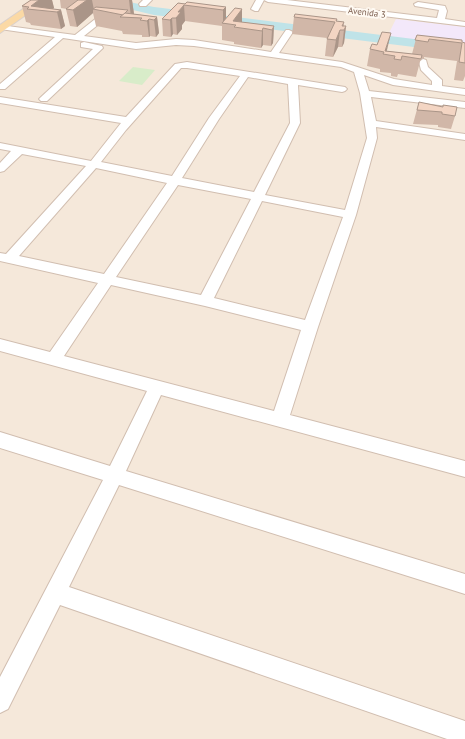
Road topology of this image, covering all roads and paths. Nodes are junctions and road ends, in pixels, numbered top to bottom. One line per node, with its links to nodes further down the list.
1 (37, 0): 12 (main road)
2 (42, 0): 12 (main road)
3 (260, 0): 7 (street)
4 (268, 0): 8 (street, Avenida 3)
5 (353, 0): 8 (street)
6 (418, 4): 10 (street)
7 (255, 9)
8 (346, 9): 10 (street, Avenida 3)
9 (127, 20): 13 (street)
10 (440, 21): 11 (street, Avenida 3)
11 (465, 24)
12 (1, 28): 16 (street)
13 (86, 30): 15 (street); 17 (street)
14 (289, 32): 18 (street)
15 (76, 38): 16 (street); 18 (street)
16 (58, 39): 24 (street); 29 (street)
17 (146, 39)
18 (274, 54): 20 (street)
19 (423, 62): 25 (street)
20 (358, 70): 22 (street); 27 (street)
21 (246, 74): 23 (street); 32 (street); 39 (street)
22 (393, 82): 25 (street); 27 (street)
23 (293, 83): 26 (street); 40 (street)
24 (2, 87)
25 (437, 88): 28 (street)
26 (342, 89)
27 (364, 90): 31 (street); 33 (street)
28 (465, 92)
29 (44, 99)
30 (0, 100): 32 (street)
31 (465, 105)
32 (129, 121): 37 (street)
33 (371, 123): 34 (street); 41 (street)
34 (465, 137)
35 (0, 146): 36 (street)
36 (19, 150): 37 (street); 38 (street)
37 (94, 164): 39 (street); 42 (street)
38 (0, 169)
39 (175, 180): 40 (street); 43 (street)
40 (259, 196): 41 (street); 44 (street)
41 (350, 215): 45 (street)
42 (5, 258): 43 (street)
43 (107, 279): 44 (street); 47 (street)
44 (205, 301): 45 (street)
45 (310, 327): 49 (street)
46 (0, 345): 47 (street)
47 (53, 360): 48 (street)
48 (156, 388): 49 (street); 52 (street)
49 (280, 420): 51 (street)
50 (0, 440): 52 (street)
51 (465, 469)
52 (115, 476): 53 (street); 54 (street)
53 (465, 584)
54 (57, 593): 55 (street); 56 (street)
55 (0, 701)
56 (465, 734)

